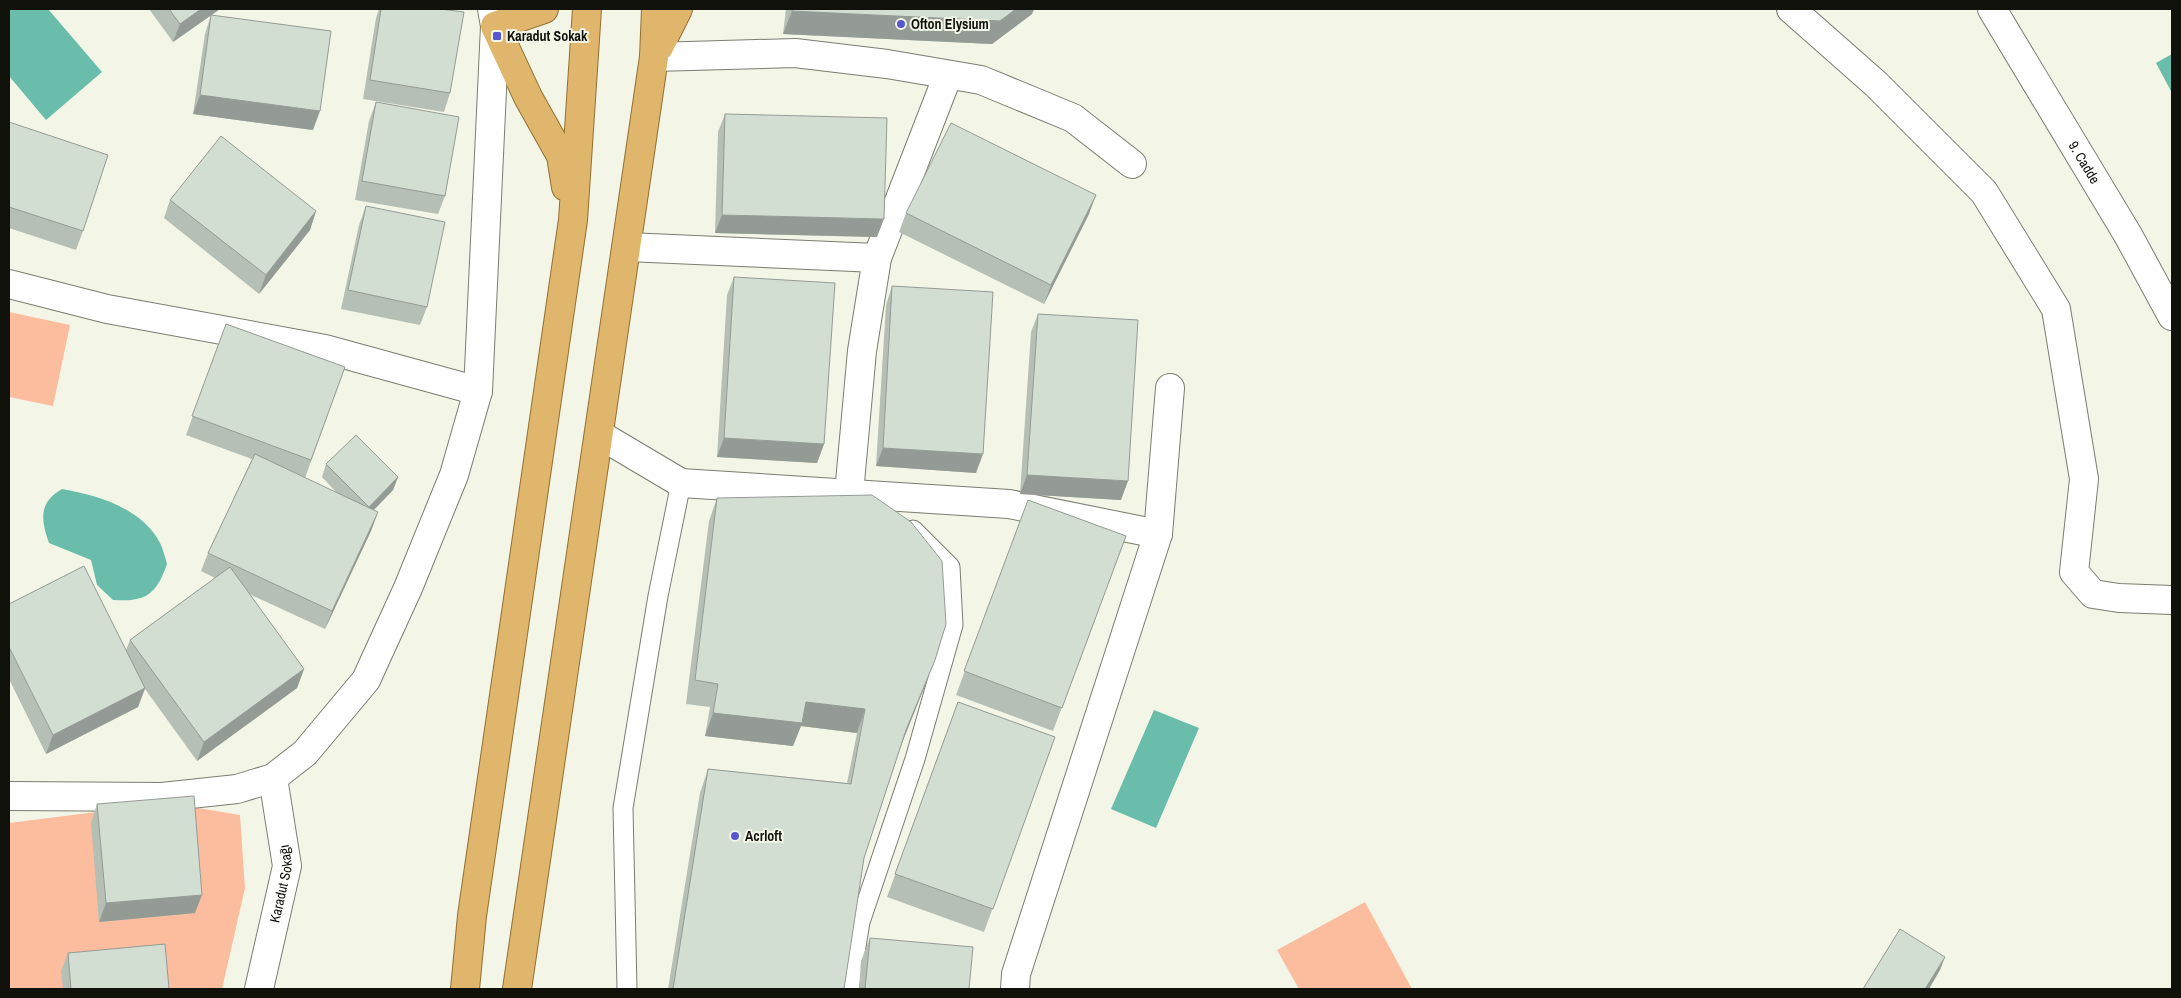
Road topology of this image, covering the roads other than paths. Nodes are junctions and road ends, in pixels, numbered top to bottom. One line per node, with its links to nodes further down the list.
1 (544, 9): 7 (highway)
2 (587, 9): 11 (highway)
3 (656, 9): 8 (highway)
4 (678, 9): 8 (highway)
5 (1791, 9): 24 (street)
6 (1992, 9): 15 (street, 9. Cadde)
7 (491, 15): 11 (highway); 17 (street)
8 (654, 57): 9 (street); 12 (highway)
9 (948, 75): 10 (street); 13 (street)
10 (1132, 164)
11 (573, 220): 28 (highway)
12 (627, 247): 13 (street); 18 (highway)
13 (877, 258): 20 (street)
14 (9, 284): 17 (street)
15 (2172, 316)
16 (1170, 388): 23 (street)
17 (478, 391): 25 (street)
18 (600, 435): 19 (street); 29 (highway)
19 (681, 483): 20 (street); 30 (lane)
20 (849, 493): 21 (lane); 23 (street)
21 (882, 512)
22 (899, 521): 31 (lane)
23 (1158, 534): 32 (street)
24 (2172, 600)
25 (273, 778): 26 (street); 27 (street, Karadut Sokağı)
26 (9, 796)
27 (259, 989)
28 (465, 989)
29 (518, 989)
30 (627, 989)
31 (849, 989)
32 (1015, 989)

